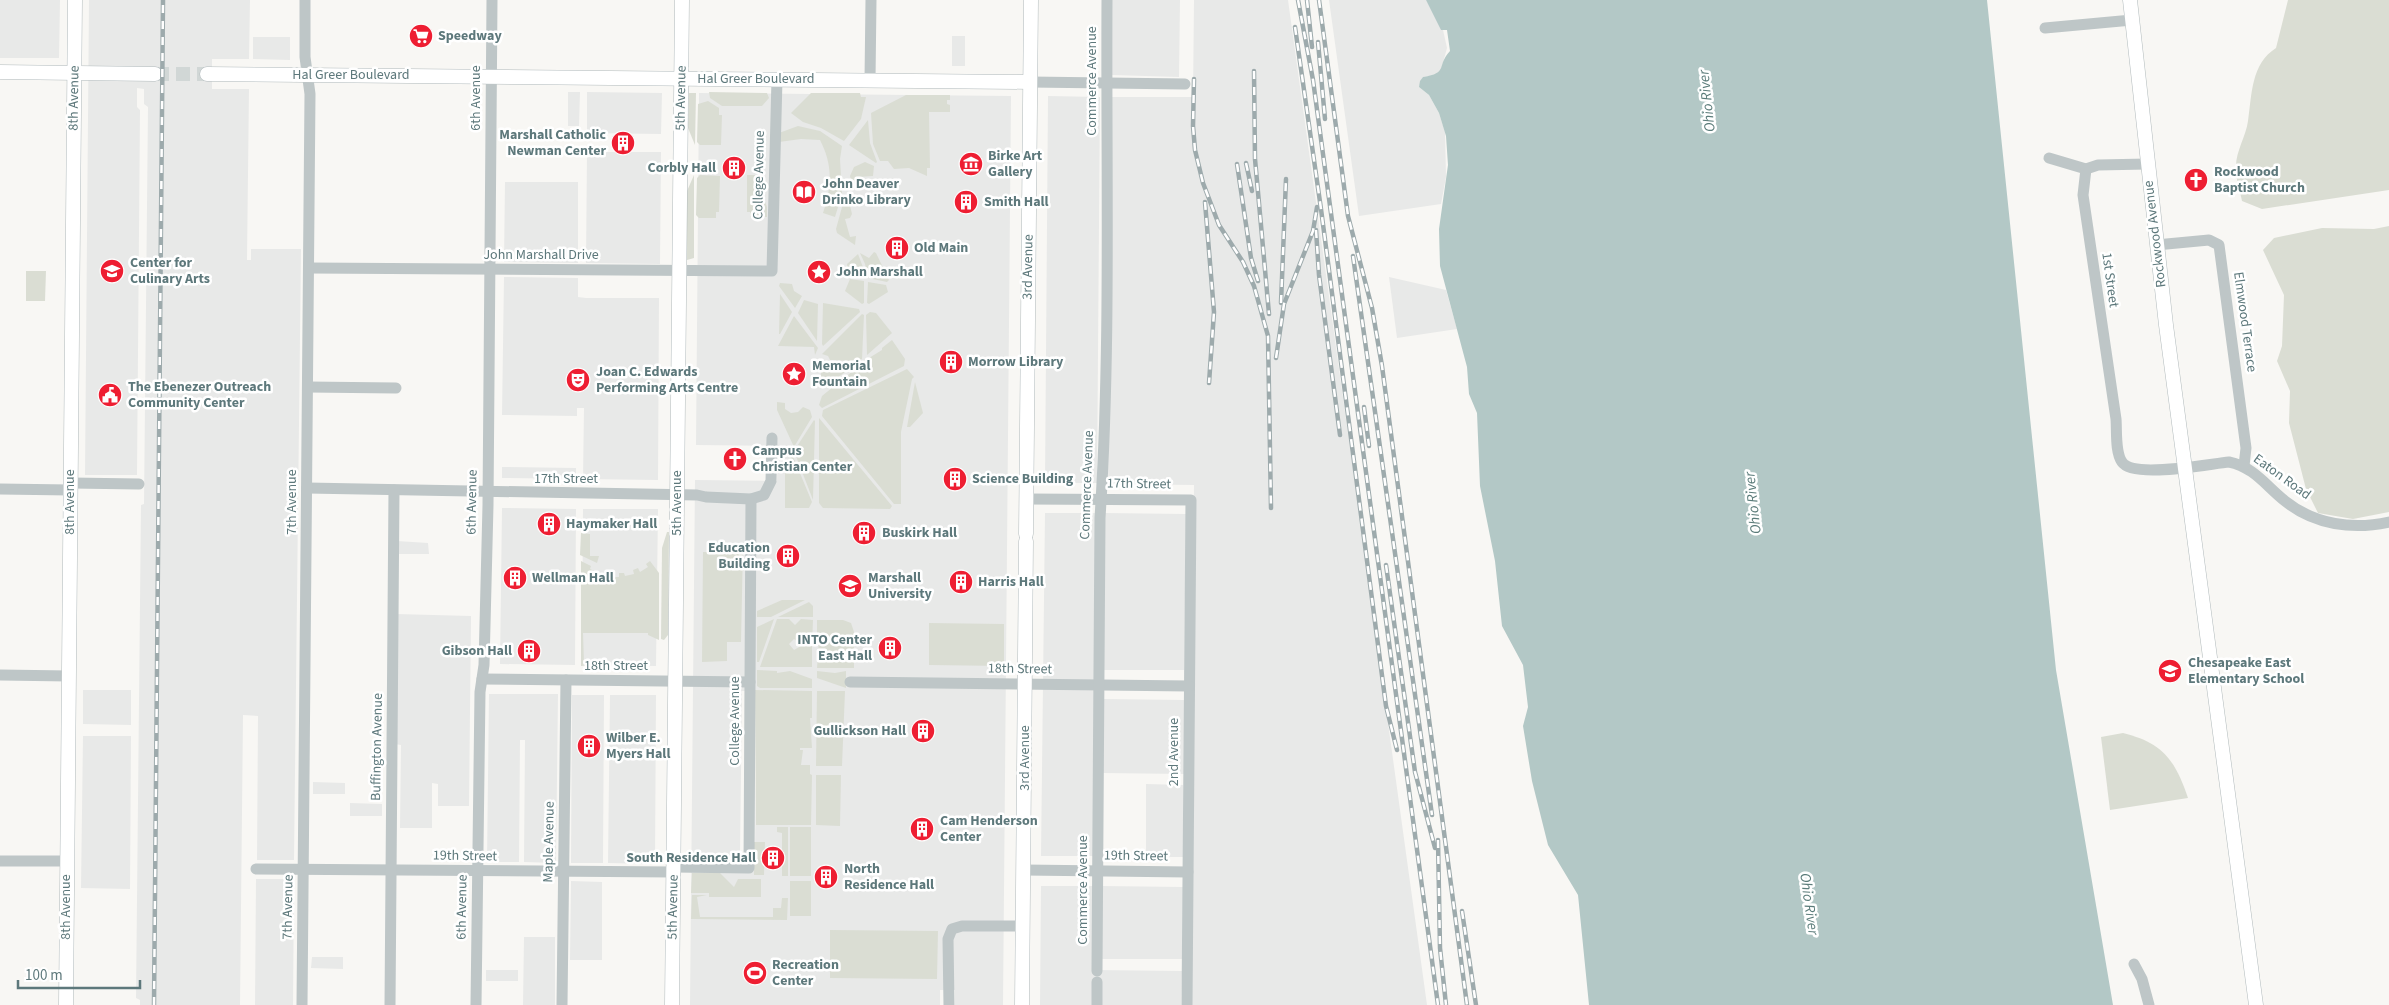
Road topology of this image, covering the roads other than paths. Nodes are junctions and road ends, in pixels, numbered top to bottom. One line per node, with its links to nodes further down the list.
1 (75, 0): 12 (main road, 8th Avenue)
2 (305, 0): 15 (street, 7th Avenue)
3 (492, 0): 16 (street, 6th Avenue)
4 (682, 0): 17 (main road, 5th Avenue)
5 (871, 0): 19 (street)
6 (1032, 0): 20 (main road, 3rd Avenue)
7 (1107, 0): 21 (street, Commerce Avenue)
8 (2130, 0): 9 (main road, Rockwood Avenue)
9 (2132, 20): 10 (street); 24 (main road, Rockwood Avenue)
10 (2045, 28)
11 (0, 72): 12 (main road)
12 (75, 72): 13 (main road); 38 (main road, 8th Avenue)
13 (155, 74)
14 (207, 74): 15 (main road, Hal Greer Boulevard)
15 (307, 75): 16 (main road, Hal Greer Boulevard); 27 (street, 7th Avenue)
16 (491, 77): 17 (main road, Hal Greer Boulevard); 28 (street, 6th Avenue)
17 (681, 78): 18 (main road, Hal Greer Boulevard); 29 (main road, 5th Avenue)
18 (777, 79): 19 (main road, Hal Greer Boulevard); 30 (street, College Avenue)
19 (870, 80): 20 (main road, Hal Greer Boulevard)
20 (1030, 82): 21 (street, Hal Greer Boulevard); 45 (main road, 3rd Avenue)
21 (1107, 82): 22 (street, Hal Greer Boulevard); 46 (street, Commerce Avenue)
22 (1185, 84)
23 (2049, 158): 25 (street)
24 (2147, 164): 25 (street); 26 (main road, Rockwood Avenue)
25 (2086, 169): 34 (street, 1st Street)
26 (2156, 246): 35 (street, Elmwood Terrace); 36 (main road, Rockwood Avenue)
27 (309, 268): 28 (street, John Marshall Drive); 31 (street, 7th Avenue)
28 (489, 270): 29 (street, John Marshall Drive); 42 (street, 6th Avenue)
29 (679, 271): 30 (street, John Marshall Drive); 43 (main road, 5th Avenue)
30 (772, 271)
31 (308, 387): 32 (street); 39 (street, 7th Avenue)
32 (396, 388)
33 (772, 438): 44 (street)
34 (2119, 456): 36 (street, Eaton Road)
35 (2244, 466): 36 (street, Eaton Road); 48 (street, Eaton Road)
36 (2184, 467): 83 (main road, Rockwood Avenue)
37 (139, 484): 38 (street)
38 (70, 486): 40 (street); 50 (main road, 8th Avenue)
39 (307, 488): 41 (street, 17th Street); 62 (street, 7th Avenue)
40 (0, 489)
41 (394, 492): 42 (street, 17th Street); 63 (street, Buffington Avenue)
42 (488, 492): 43 (street, 17th Street); 51 (street, 6th Avenue)
43 (677, 495): 44 (street, 17th Street); 53 (main road, 5th Avenue)
44 (751, 499): 54 (street, College Avenue)
45 (1026, 499): 46 (street, 17th Street); 56 (main road, 3rd Avenue)
46 (1102, 499): 47 (street, 17th Street); 57 (street, Commerce Avenue)
47 (1191, 500): 58 (street, 2nd Avenue)
48 (2389, 522)
49 (0, 675): 50 (street)
50 (69, 676): 60 (main road, 8th Avenue)
51 (482, 679): 52 (street, 18th Street); 66 (street, 6th Avenue)
52 (566, 680): 53 (street, 18th Street); 68 (street, Maple Avenue)
53 (676, 681): 54 (street, 18th Street); 64 (main road, 5th Avenue)
54 (750, 682): 64 (street, College Avenue)
55 (850, 682): 56 (street, 18th Street)
56 (1025, 684): 57 (street, 18th Street); 65 (main road, 3rd Avenue)
57 (1099, 685): 58 (street, 18th Street); 67 (street, Commerce Avenue)
58 (1190, 686): 69 (street, 2nd Avenue)
59 (0, 861): 60 (street)
60 (67, 862): 72 (main road, 8th Avenue)
61 (256, 869): 62 (street, 19th Street)
62 (303, 869): 63 (street, 19th Street); 73 (street, 7th Avenue)
63 (391, 870): 66 (street, 19th Street); 74 (street, Buffington Avenue)
64 (674, 870): 68 (street, 19th Street); 77 (main road, 5th Avenue)
65 (1024, 870): 67 (street, 19th Street); 70 (main road, 3rd Avenue)
66 (478, 871): 68 (street, 19th Street); 75 (street, 6th Avenue)
67 (1098, 871): 69 (street, 19th Street); 80 (street, Commerce Avenue)
68 (564, 872): 76 (street, Maple Avenue)
69 (1188, 872): 81 (street, 2nd Avenue)
70 (1023, 926): 78 (street); 79 (main road, 3rd Avenue)
71 (2134, 964): 82 (street)
72 (66, 1005)
73 (302, 1005)
74 (390, 1005)
75 (476, 1005)
76 (562, 1005)
77 (672, 1005)
78 (948, 1005)
79 (1022, 1005)
80 (1097, 1005)
81 (1187, 1005)
82 (2149, 1005)
83 (2256, 1005)

